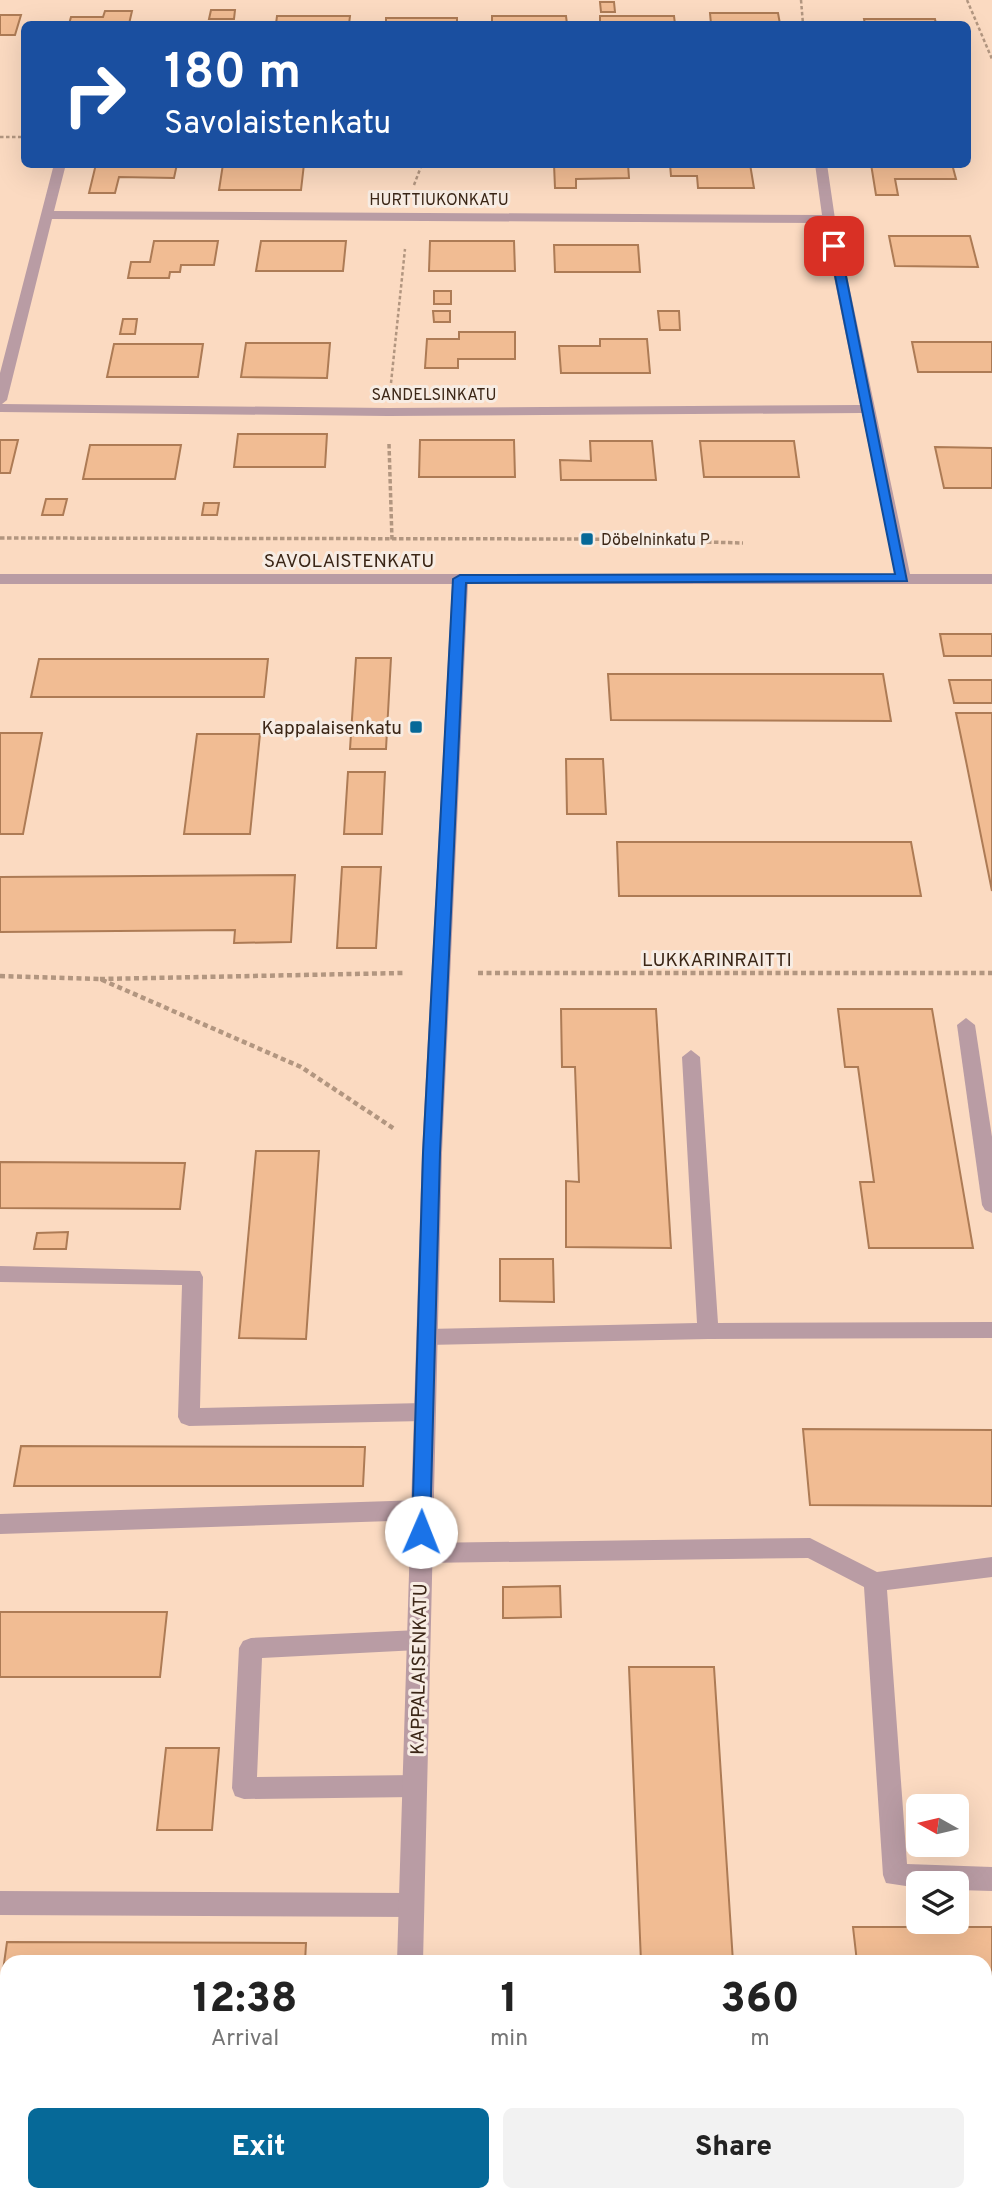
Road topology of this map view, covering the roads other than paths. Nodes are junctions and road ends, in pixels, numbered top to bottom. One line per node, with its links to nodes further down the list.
1 (59, 168): 3 (street)
2 (822, 168): 4 (street)
3 (48, 215): 4 (street, HURTTIUKONKATU); 5 (street)
4 (829, 219): 7 (street)
5 (0, 400)
6 (0, 408): 7 (street, SANDELSINKATU)
7 (867, 409): 8 (street)
8 (903, 578): 10 (street, SAVOLAISTENKATU); 11 (street, SAVOLAISTENKATU)
9 (0, 579): 10 (street, SAVOLAISTENKATU)
10 (460, 579): 18 (street, KAPPALAISENKATU)
11 (992, 579)
12 (966, 1026): 14 (street)
13 (691, 1058): 17 (street)
14 (992, 1205)
15 (0, 1274): 19 (street)
16 (992, 1330): 17 (street)
17 (708, 1331): 18 (street)
18 (427, 1337): 19 (street, KAPPALAISENKATU)
19 (425, 1412): 20 (street, KAPPALAISENKATU)
20 (422, 1510): 21 (street); 22 (street, KAPPALAISENKATU)
21 (0, 1524)
22 (421, 1553): 24 (street); 25 (street, KAPPALAISENKATU)
23 (992, 1567): 24 (street)
24 (875, 1582): 27 (street)
25 (418, 1640): 26 (street, KAPPALAISENKATU); 26 (street)
26 (415, 1786): 29 (street, KAPPALAISENKATU)
27 (992, 1879)
28 (0, 1903): 29 (street)
29 (411, 1905): 30 (street, KAPPALAISENKATU)
30 (410, 1955)

